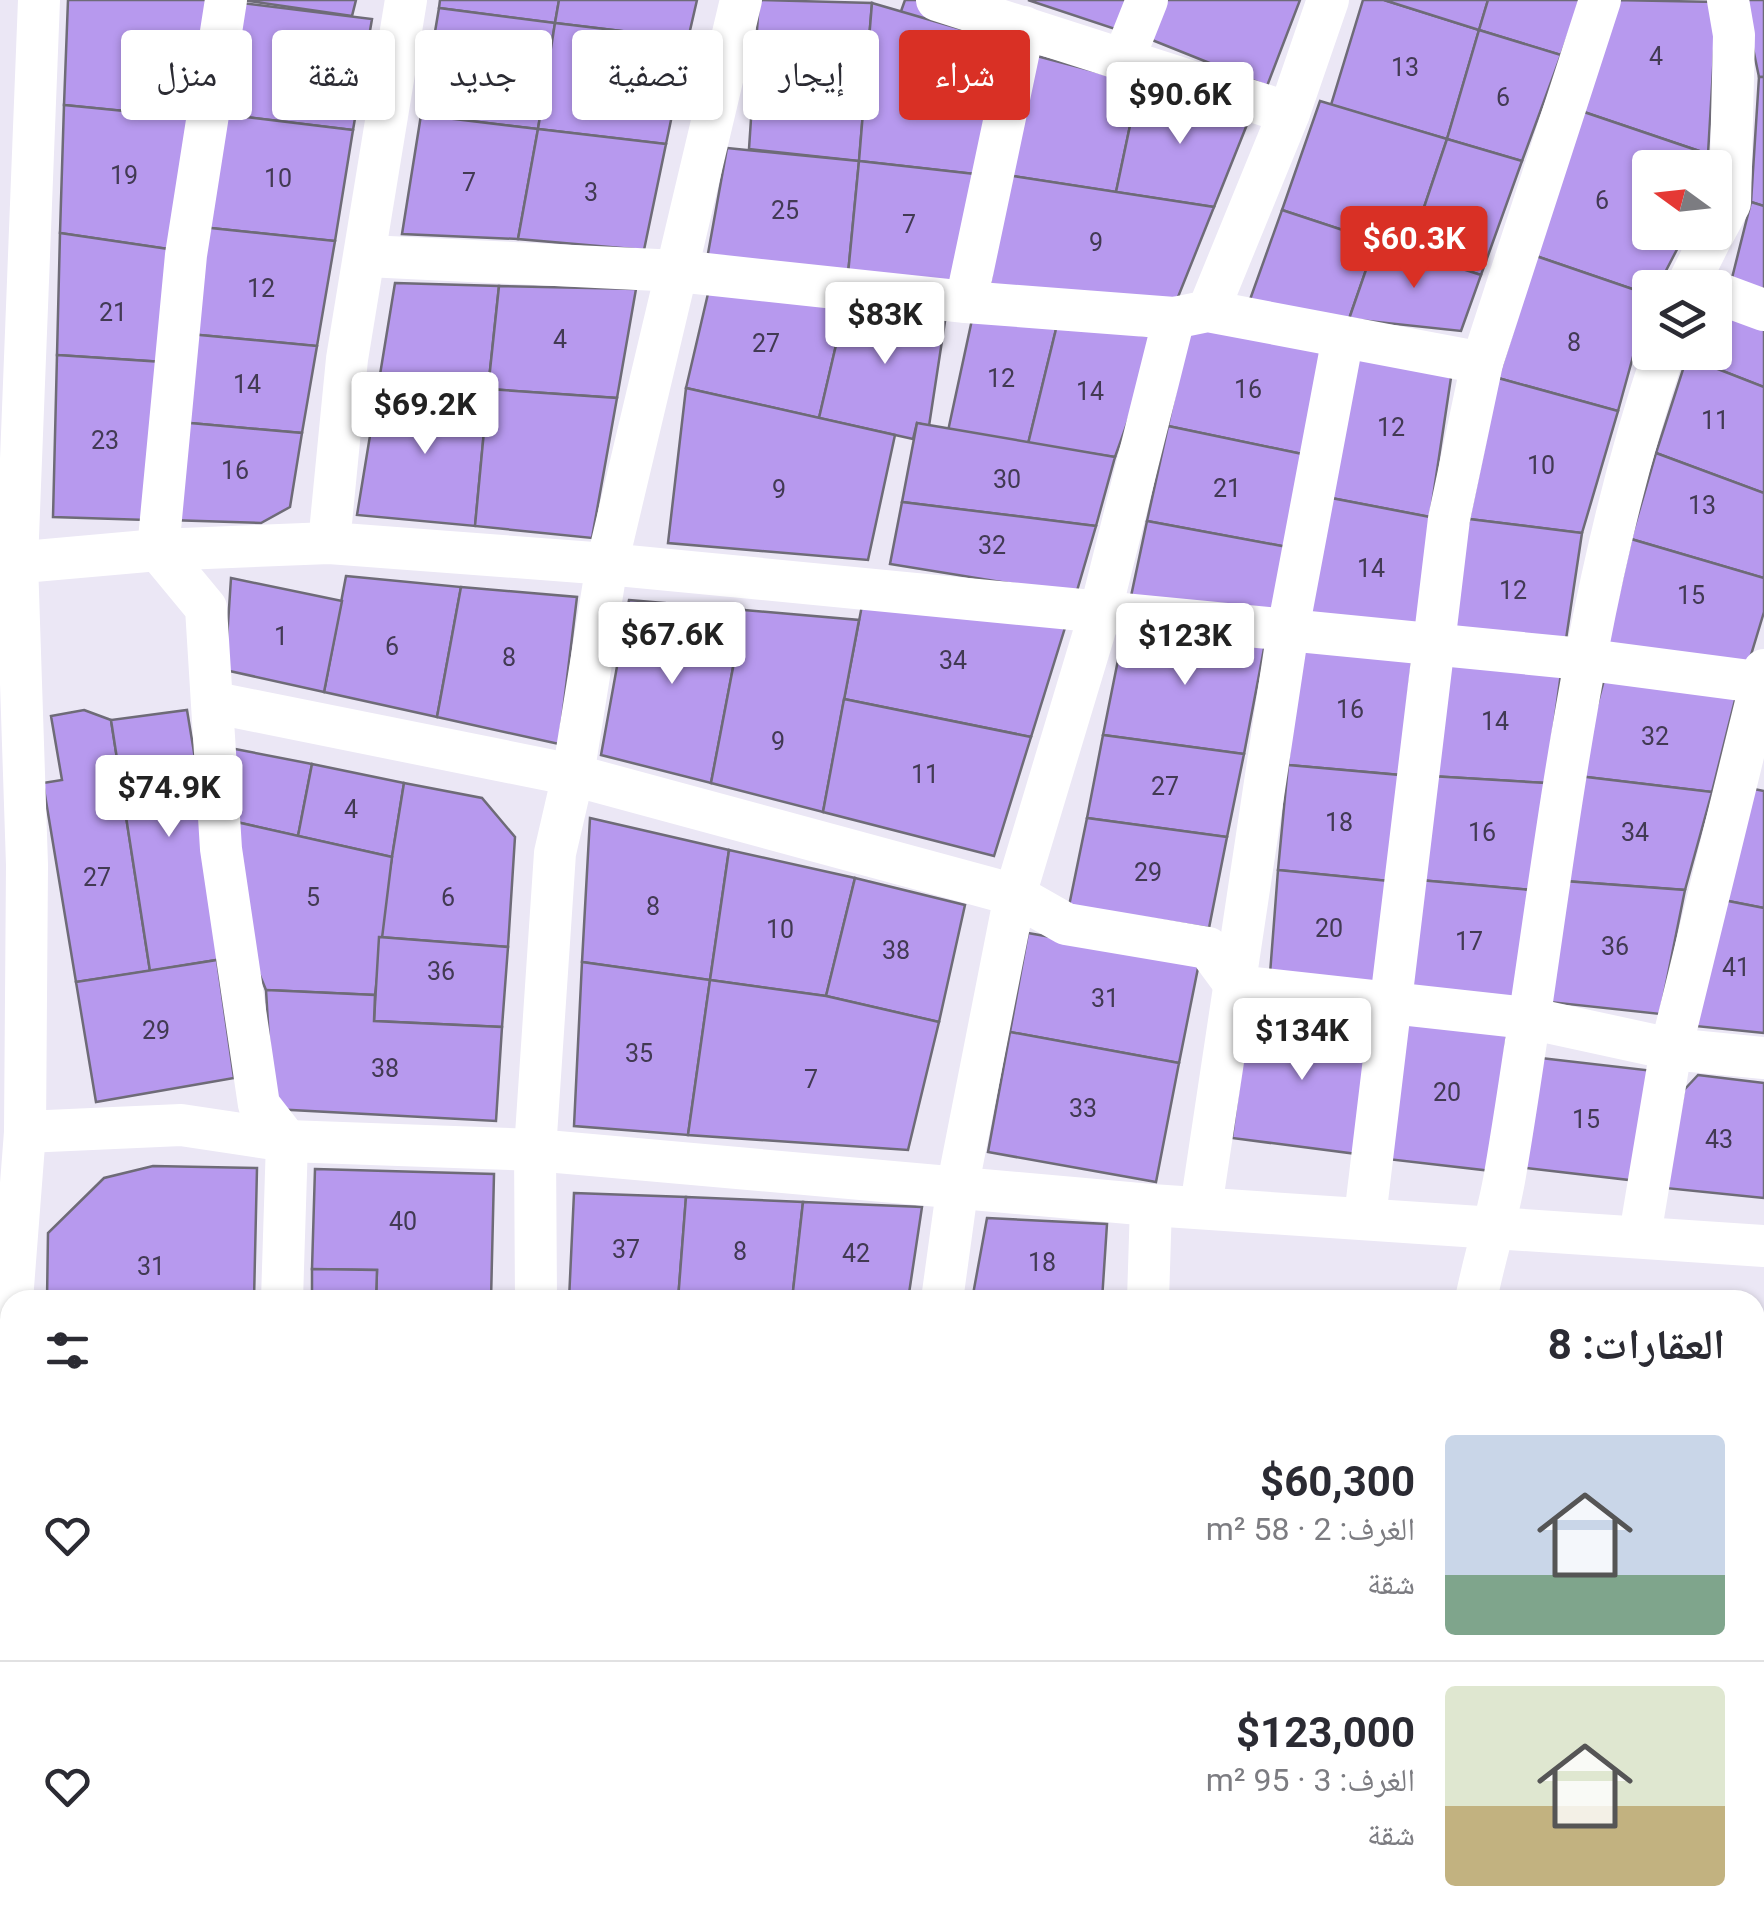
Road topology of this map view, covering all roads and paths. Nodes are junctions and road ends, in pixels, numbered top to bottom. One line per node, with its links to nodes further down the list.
1 (39, 0): 25 (street)
2 (226, 0): 24 (street)
3 (406, 0): 14 (street)
4 (740, 0): 15 (street)
5 (937, 0): 10 (street)
6 (1146, 0): 11 (street)
7 (1328, 0): 12 (street)
8 (1600, 0): 21 (street)
9 (1728, 0): 13 (street)
10 (1024, 27): 11 (street); 17 (street)
11 (1124, 58): 12 (street)
12 (1289, 113): 19 (street)
13 (1731, 150)
14 (367, 256): 15 (street); 23 (street)
15 (678, 270): 17 (street); 26 (street)
16 (1732, 299): 18 (street)
17 (966, 302): 19 (street)
18 (1764, 310)
19 (1191, 314): 20 (street); 27 (street)
20 (1342, 337): 21 (street); 28 (street)
21 (1482, 362): 29 (street)
22 (1658, 370): 30 (street)
23 (328, 543): 24 (street); 26 (street)
24 (158, 550): 25 (street); 32 (street)
25 (8, 563): 40 (street)
26 (607, 564): 27 (street); 33 (street)
27 (1100, 613): 28 (street); 34 (street)
28 (1288, 630): 29 (street); 35 (street)
29 (1430, 645): 30 (street); 36 (street)
30 (1582, 659): 31 (street); 37 (street)
31 (1763, 679): 38 (street)
32 (216, 703): 33 (street); 41 (street)
33 (573, 776): 34 (street); 42 (street)
34 (1015, 894): 35 (street); 43 (street)
35 (1236, 986): 36 (street); 45 (street)
36 (1392, 1004): 37 (street); 46 (street)
37 (1528, 1018): 38 (street); 47 (street)
38 (1670, 1049): 39 (street); 48 (street)
39 (1764, 1058)
40 (25, 1132): 41 (street); 50 (street)
41 (287, 1141): 42 (street); 51 (street)
42 (535, 1150): 43 (street); 52 (street)
43 (958, 1184): 44 (street); 53 (street)
44 (1151, 1205): 45 (street); 54 (street)
45 (1201, 1208): 46 (street)
46 (1364, 1217): 47 (street)
47 (1492, 1226): 48 (street); 55 (street)
48 (1640, 1235): 49 (street)
49 (1764, 1246)
50 (13, 1290)
51 (282, 1290)
52 (536, 1290)
53 (943, 1290)
54 (1148, 1290)
55 (1478, 1290)

